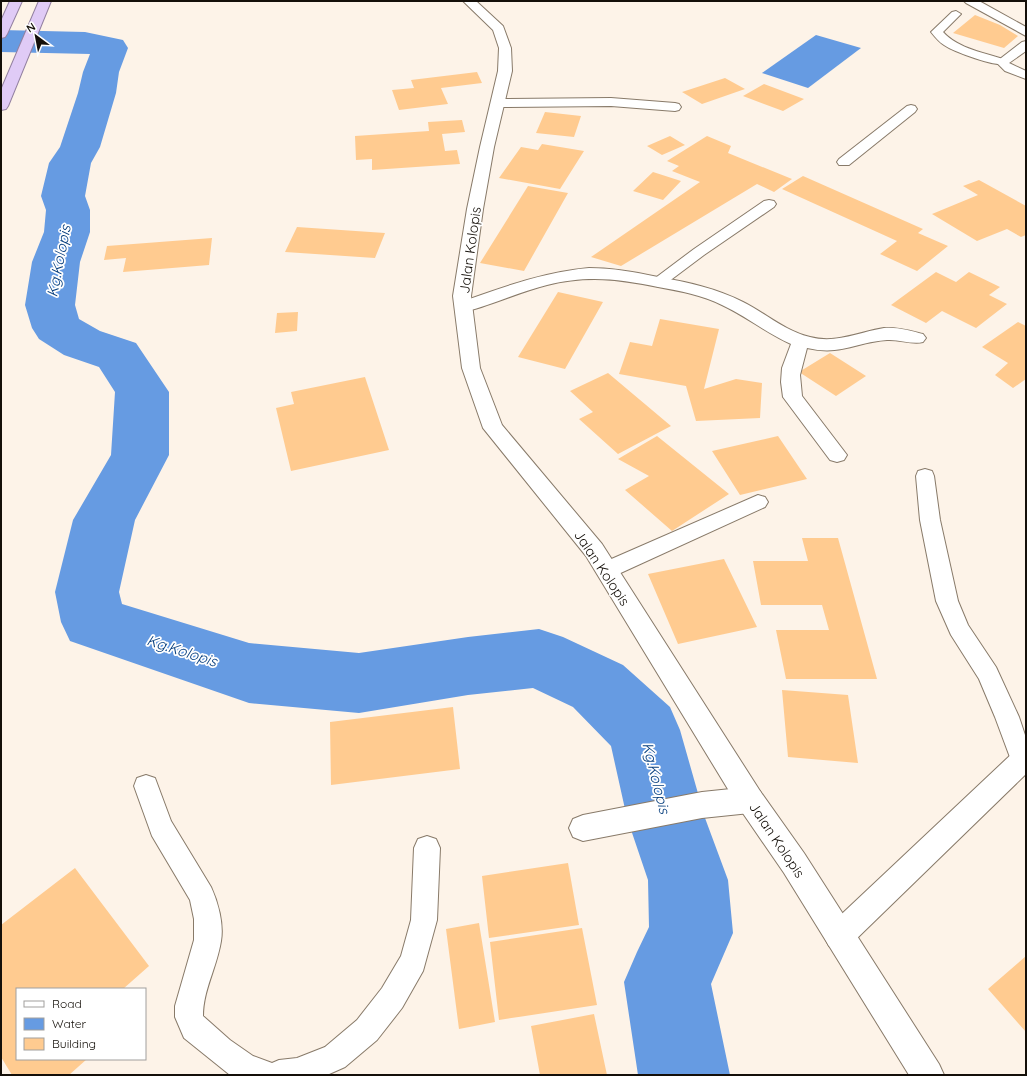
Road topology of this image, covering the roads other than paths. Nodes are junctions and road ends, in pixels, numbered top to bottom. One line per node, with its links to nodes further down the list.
1 (16, 1): 7 (highway)
2 (45, 1): 12 (highway)
3 (469, 1): 11 (street, Jalan Kolopis)
4 (970, 1): 6 (street)
5 (956, 14): 9 (lane)
6 (1026, 32)
7 (1, 34)
8 (1026, 45): 9 (street)
9 (1002, 62): 10 (street)
10 (1026, 75)
11 (497, 103): 13 (lane); 18 (street, Jalan Kolopis)
12 (1, 106)
13 (675, 107)
14 (911, 109): 15 (lane)
15 (844, 162)
16 (769, 204): 17 (lane)
17 (659, 282): 18 (street); 20 (street)
18 (464, 307): 24 (street, Jalan Kolopis)
19 (918, 338): 20 (street)
20 (801, 341): 21 (street)
21 (837, 455)
22 (925, 476): 25 (lane)
23 (758, 502): 24 (lane)
24 (607, 570): 27 (street, Jalan Kolopis)
25 (1024, 759): 30 (street)
26 (146, 786): 31 (lane)
27 (750, 800): 28 (street); 30 (street, Jalan Kolopis)
28 (583, 828)
29 (426, 848): 32 (lane)
30 (839, 936): 33 (street, Jalan Kolopis)
31 (265, 1075)
32 (279, 1075)
33 (928, 1075)

